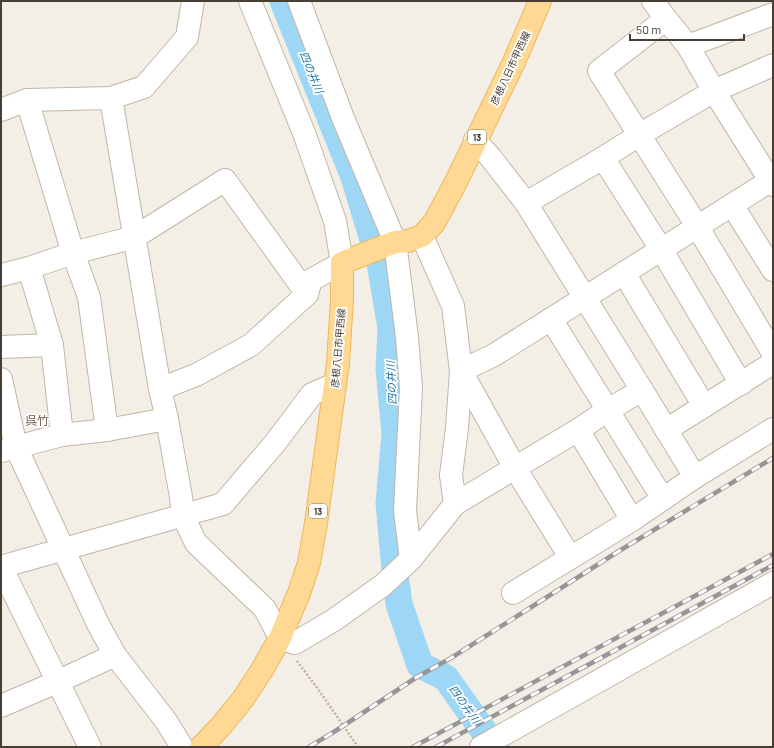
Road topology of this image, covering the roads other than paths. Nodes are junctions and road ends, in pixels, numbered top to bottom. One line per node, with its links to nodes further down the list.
1 (193, 1): 11 (street)
2 (250, 1): 26 (street)
3 (298, 1): 23 (street)
4 (540, 1): 15 (main road, 彦根八日市甲西線 / 13)
5 (653, 1): 7 (street)
6 (773, 14): 8 (street)
7 (666, 20): 8 (street); 14 (street)
8 (688, 46): 10 (street)
9 (773, 65): 10 (street)
10 (714, 91): 14 (street); 17 (street)
11 (111, 98): 12 (street); 21 (street)
12 (27, 100): 13 (street); 25 (street)
13 (1, 110)
14 (639, 135): 16 (street); 20 (street)
15 (475, 140): 18 (street); 22 (main road, 彦根八日市甲西線 / 13)
16 (603, 158): 18 (street); 24 (street)
17 (772, 181): 19 (street)
18 (526, 203): 32 (street)
19 (732, 205): 20 (street); 28 (street)
20 (697, 226): 24 (street); 36 (street)
21 (135, 236): 25 (street); 31 (street); 42 (street)
22 (422, 236): 23 (main road); 38 (street)
23 (391, 244): 26 (main road); 61 (street)
24 (661, 248): 29 (street); 41 (street)
25 (73, 253): 27 (street); 48 (street)
26 (351, 260): 31 (street); 40 (main road, 彦根八日市甲西線 / 13)
27 (29, 268): 30 (street); 34 (street)
28 (773, 270)
29 (624, 273): 32 (street); 44 (street)
30 (1, 275)
31 (307, 294): 42 (street)
32 (585, 297): 33 (street); 43 (street)
33 (551, 319): 38 (street); 45 (street)
34 (52, 345): 35 (street); 51 (street)
35 (1, 347)
36 (773, 353)
37 (773, 363): 41 (street)
38 (460, 371): 53 (street); 56 (street)
39 (1, 380): 52 (street)
40 (335, 384): 57 (street); 65 (main road, 彦根八日市甲西線 / 13)
41 (741, 384): 44 (street)
42 (160, 389): 46 (street)
43 (642, 390): 45 (street); 50 (street)
44 (704, 406): 50 (street)
45 (608, 410): 49 (street); 55 (street)
46 (167, 419): 48 (street); 57 (street)
47 (773, 429): 54 (street)
48 (107, 430): 51 (street)
49 (578, 430): 53 (street); 58 (street)
50 (666, 430): 54 (street)
51 (62, 435): 52 (street)
52 (8, 449): 59 (street)
53 (515, 468): 56 (street); 60 (street)
54 (695, 477): 55 (street)
55 (663, 499): 58 (street)
56 (455, 504): 61 (street)
57 (183, 516): 59 (street); 65 (street)
58 (632, 520): 60 (street)
59 (63, 550): 62 (street); 66 (street)
60 (570, 557): 64 (street)
61 (409, 561): 65 (street)
62 (1, 567): 67 (street)
63 (773, 584): 72 (street)
64 (513, 593)
65 (280, 638): 71 (main road, 彦根八日市甲西線 / 13)
66 (115, 655): 67 (street); 70 (street)
67 (57, 682): 68 (street); 69 (street)
68 (1, 706)
69 (90, 747)
70 (182, 747)
71 (201, 747)
72 (481, 747)

